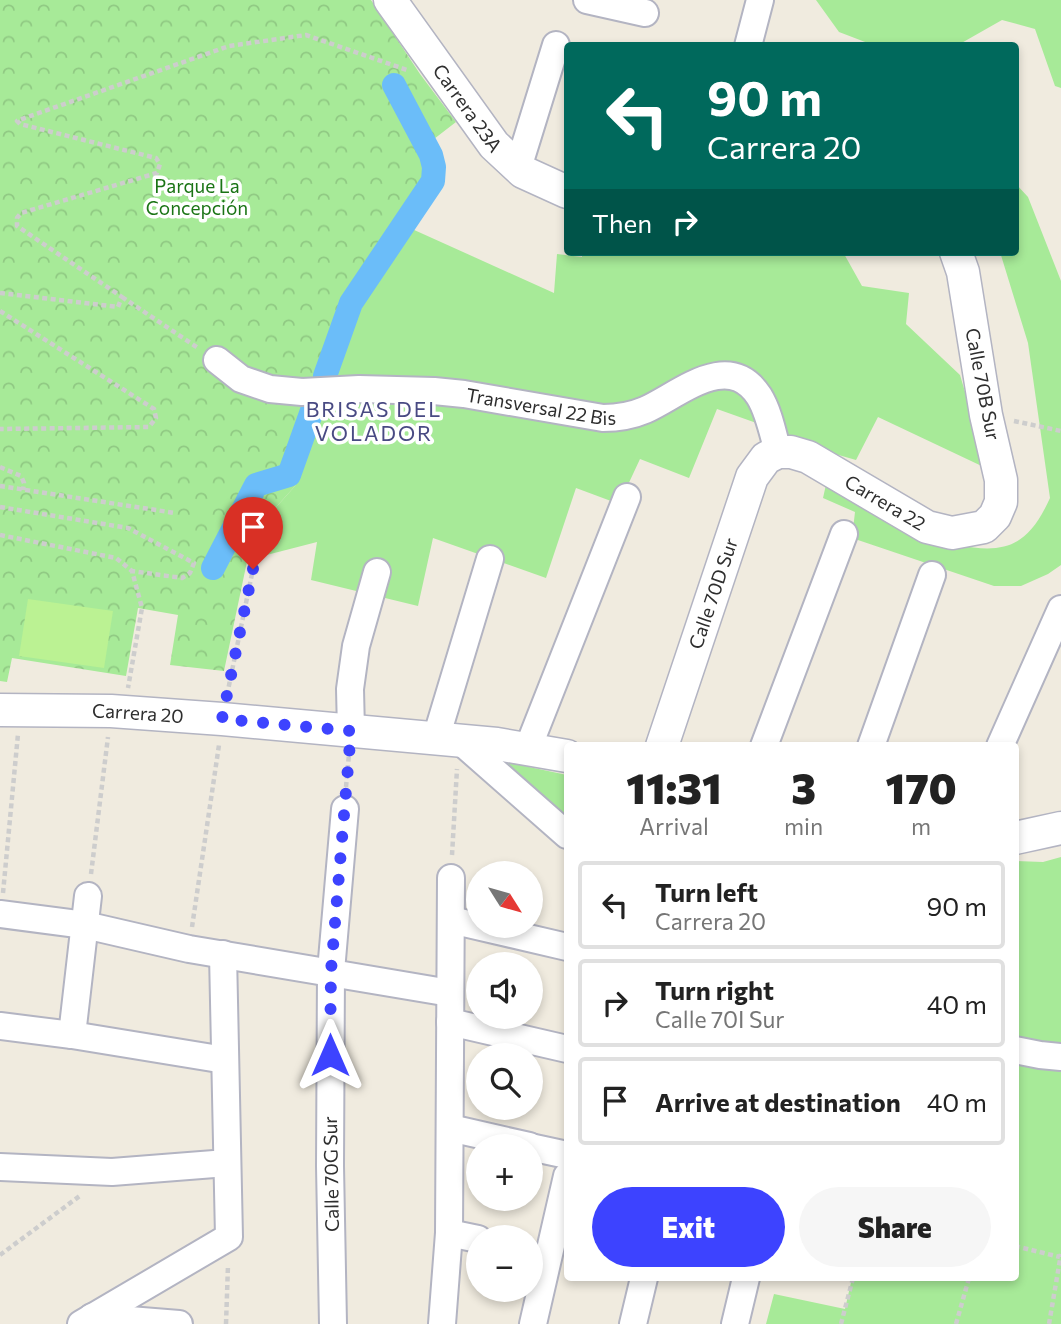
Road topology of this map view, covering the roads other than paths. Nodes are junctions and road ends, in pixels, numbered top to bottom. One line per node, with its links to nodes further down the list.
1 (390, 0): 7 (street, Carrera 23A)
2 (587, 0): 4 (street)
3 (760, 0): 5 (street)
4 (645, 13)
5 (749, 42)
6 (556, 44): 7 (street)
7 (519, 168): 8 (street, Carrera 23A)
8 (564, 191)
9 (957, 256): 13 (street, Calle 70B Sur)
10 (217, 360): 11 (street, Transversal 22 Bis)
11 (778, 452): 13 (street, Carrera 22); 23 (street, Calle 70D Sur)
12 (627, 497): 27 (street)
13 (995, 516)
14 (844, 534): 24 (street)
15 (490, 559): 22 (street)
16 (377, 572): 21 (street)
17 (932, 575): 25 (street)
18 (1061, 609): 19 (street)
19 (1050, 659): 26 (street)
20 (10, 710): 21 (street, Carrera 20)
21 (351, 731): 22 (street, Carrera 20)
22 (447, 739): 27 (street, Carrera 20); 31 (street)
23 (663, 742)
24 (766, 742)
25 (872, 742)
26 (1002, 742)
27 (528, 748): 28 (street, Carrera 20)
28 (564, 755)
29 (345, 809): 40 (street, Calle 70G Sur)
30 (1061, 828): 32 (street)
31 (564, 833)
32 (1019, 837)
33 (451, 877): 36 (street)
34 (88, 896): 37 (street)
35 (0, 914): 37 (street)
36 (451, 920): 38 (street); 41 (street)
37 (85, 925): 39 (street); 44 (street)
38 (564, 946)
39 (222, 954): 40 (street); 48 (street)
40 (331, 971): 41 (street); 64 (street, Calle 70G Sur)
41 (450, 993): 42 (street)
42 (450, 1022): 45 (street); 49 (street)
43 (0, 1026): 44 (street)
44 (72, 1035): 48 (street)
45 (564, 1048)
46 (1019, 1051): 47 (street)
47 (1061, 1057)
48 (225, 1060): 53 (street)
49 (450, 1128): 50 (street); 56 (street)
50 (477, 1134)
51 (543, 1149): 52 (street)
52 (564, 1154)
53 (227, 1163): 54 (street); 62 (street)
54 (0, 1167)
55 (564, 1184): 58 (street)
56 (449, 1233): 57 (street); 65 (street)
57 (466, 1237)
58 (543, 1243)
59 (642, 1281): 67 (street)
60 (745, 1281): 68 (street)
61 (535, 1302): 66 (street)
62 (87, 1321): 63 (street)
63 (179, 1324)
64 (333, 1324)
65 (442, 1324)
66 (533, 1324)
67 (633, 1324)
68 (734, 1324)

